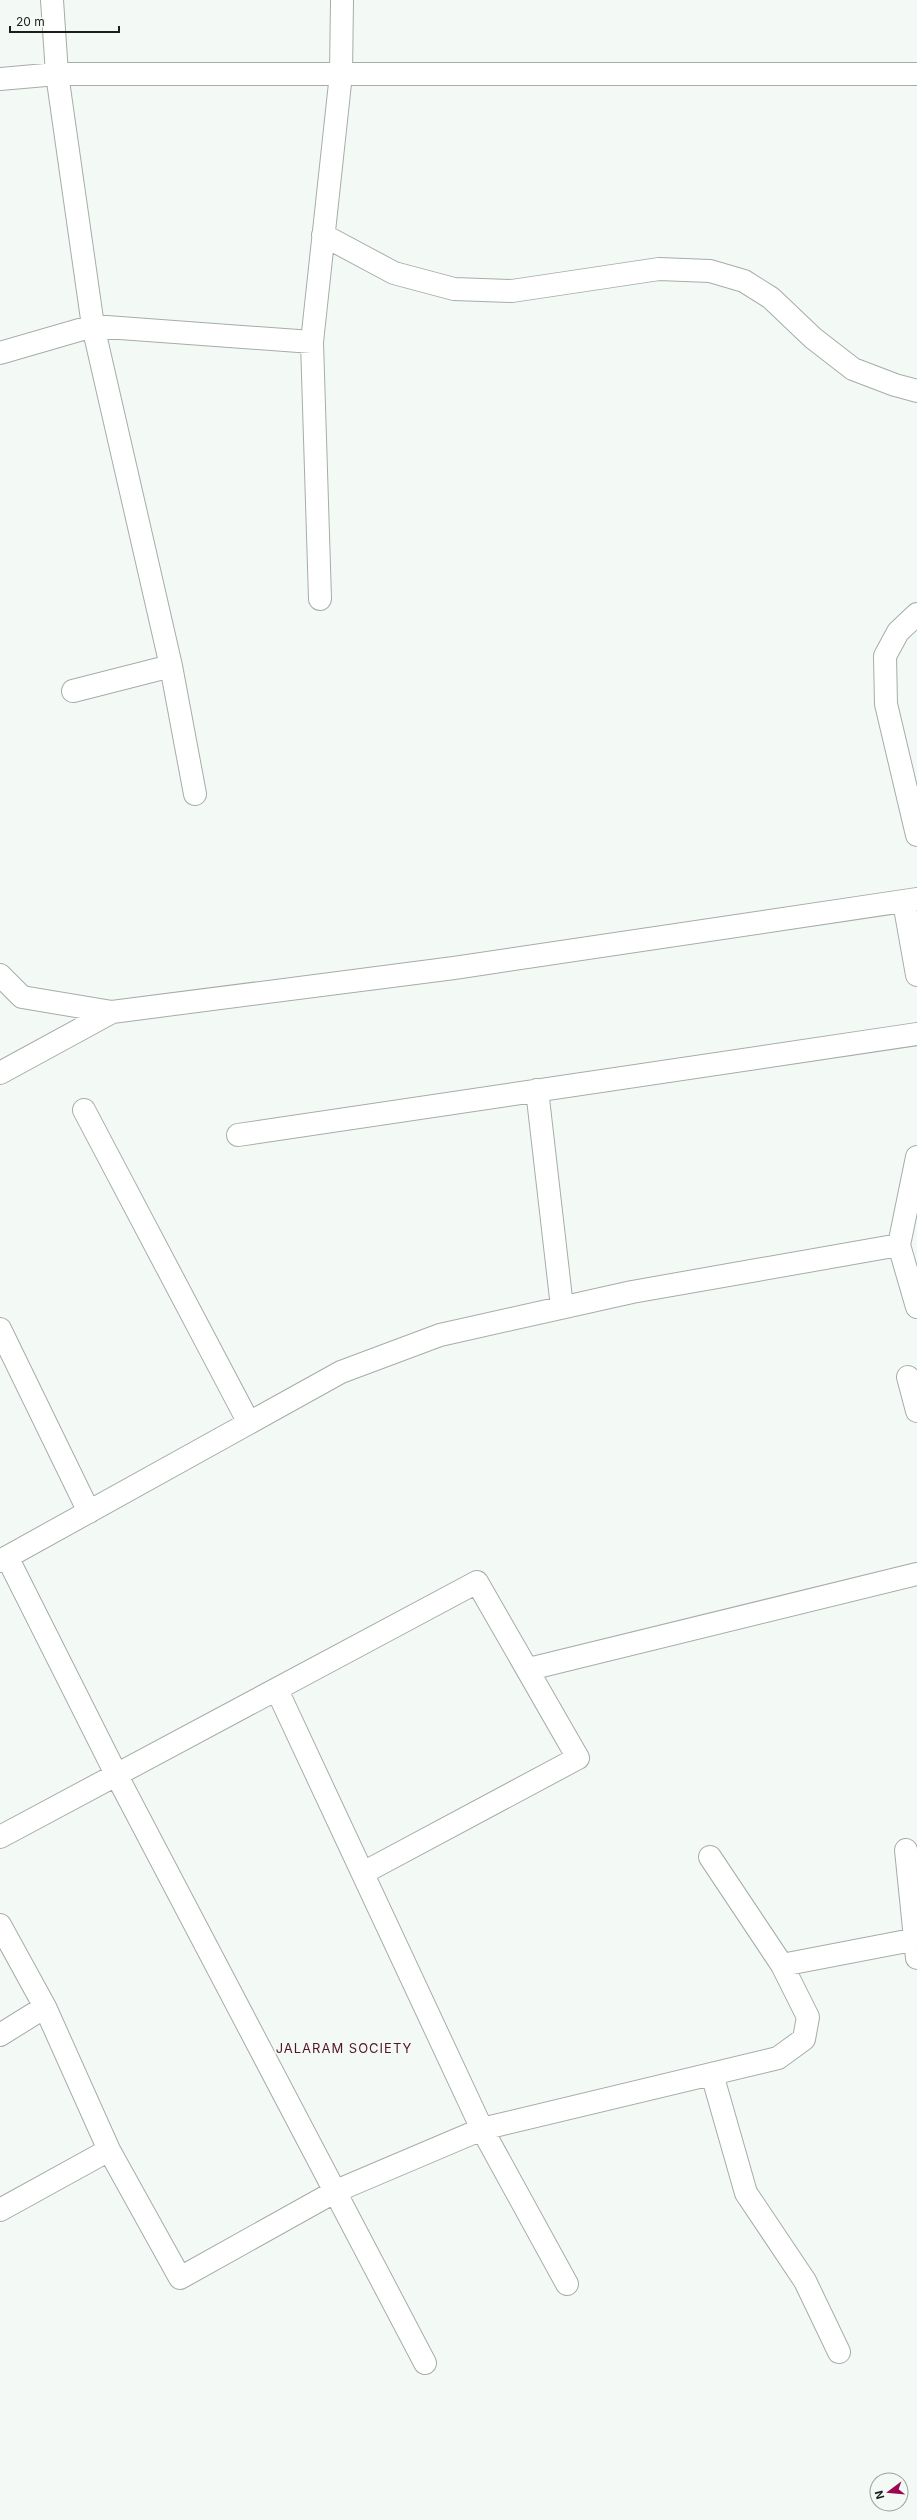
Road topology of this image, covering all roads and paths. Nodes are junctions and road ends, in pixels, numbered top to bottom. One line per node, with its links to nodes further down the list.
1 (52, 0): 3 (street)
2 (342, 0): 4 (street)
3 (58, 74): 4 (street); 6 (street); 8 (street)
4 (341, 74): 5 (street); 7 (street)
5 (917, 74)
6 (0, 79)
7 (323, 235): 9 (street); 11 (street)
8 (93, 326): 9 (street); 10 (street); 14 (street)
9 (312, 342): 12 (street)
10 (0, 353)
11 (917, 391)
12 (320, 598)
13 (917, 614): 17 (street)
14 (171, 666): 15 (street); 16 (street)
15 (73, 691)
16 (195, 794)
17 (917, 835)
18 (910, 900): 20 (street); 21 (street)
19 (0, 975): 21 (street)
20 (917, 975)
21 (112, 1012): 23 (street)
22 (917, 1034): 24 (street)
23 (0, 1073)
24 (537, 1090): 26 (street); 29 (street)
25 (84, 1110): 34 (street)
26 (238, 1135)
27 (917, 1157): 28 (street)
28 (898, 1245): 29 (street); 30 (street)
29 (562, 1307): 34 (street)
30 (917, 1307)
31 (0, 1329): 35 (street)
32 (908, 1377): 33 (street)
33 (917, 1411)
34 (249, 1423): 35 (street)
35 (89, 1512): 36 (street)
36 (3, 1559): 40 (street)
37 (917, 1574): 38 (street)
38 (529, 1669): 39 (street); 44 (street)
39 (277, 1690): 40 (street); 44 (street)
40 (117, 1776): 41 (street); 53 (street)
41 (0, 1837)
42 (906, 1850): 46 (street)
43 (710, 1857): 47 (street)
44 (363, 1873): 51 (street)
45 (0, 1925): 48 (street)
46 (916, 1945): 47 (street)
47 (782, 1966): 50 (street)
48 (44, 2008): 49 (street); 52 (street)
49 (0, 2035)
50 (712, 2074): 51 (street); 56 (street)
51 (482, 2129): 53 (street); 55 (street)
52 (109, 2150): 53 (street); 54 (street)
53 (336, 2191): 57 (street)
54 (0, 2210)
55 (567, 2284)
56 (839, 2352)
57 (424, 2363)

